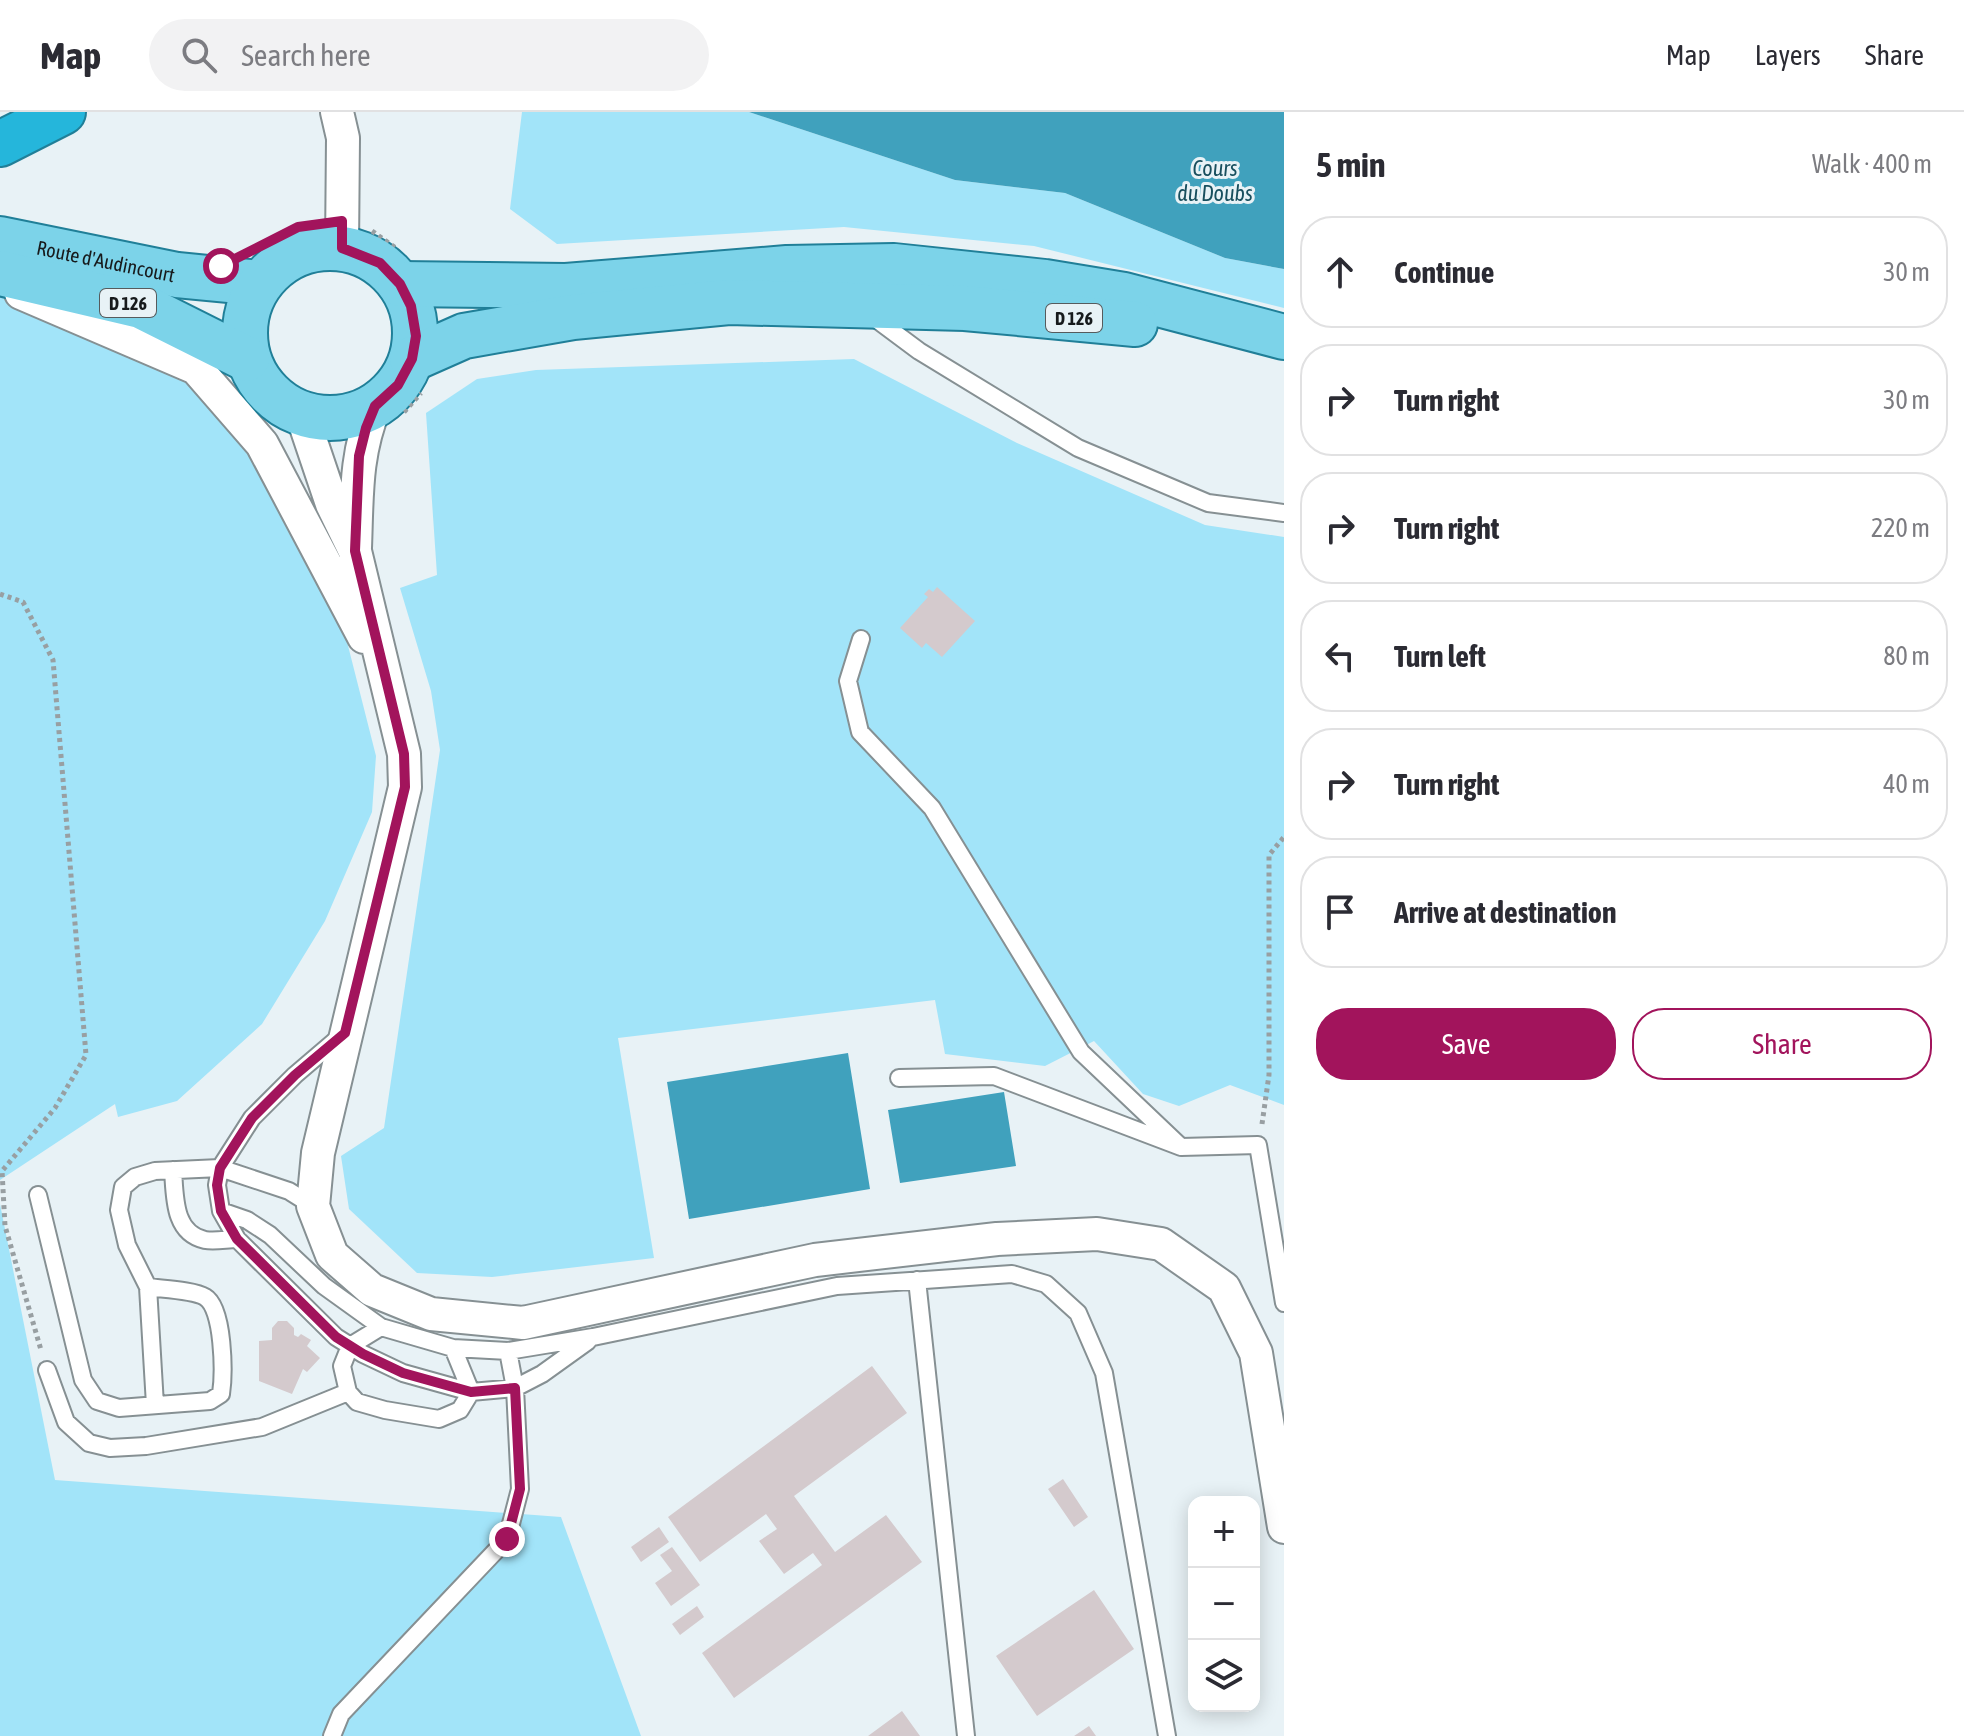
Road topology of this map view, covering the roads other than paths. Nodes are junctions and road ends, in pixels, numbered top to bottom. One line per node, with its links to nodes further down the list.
1 (63, 112): 3 (highway)
2 (337, 112): 4 (street)
3 (0, 144)
4 (342, 234): 6 (main road); 7 (main road)
5 (0, 239): 6 (main road, Route d'Audincourt / D 126)
6 (255, 266): 12 (main road)
7 (403, 269): 11 (main road, D 126); 13 (main road)
8 (0, 273): 12 (main road, Route d'Audincourt / D 126)
9 (0, 284): 20 (street)
10 (858, 305): 13 (main road, D 126); 14 (main road, D 126); 17 (lane)
11 (1284, 337)
12 (247, 359): 16 (main road)
13 (412, 359): 15 (main road)
14 (1284, 365)
15 (375, 406): 16 (main road); 18 (street)
16 (302, 415): 18 (street)
17 (1284, 513)
18 (355, 551): 20 (street)
19 (861, 639): 23 (lane)
20 (387, 680): 21 (street)
21 (345, 1033): 24 (lane); 27 (street)
22 (899, 1078): 23 (lane)
23 (1181, 1147): 32 (lane)
24 (220, 1168): 25 (lane); 27 (lane); 28 (lane)
25 (173, 1170): 29 (lane); 31 (lane)
26 (38, 1195): 42 (lane)
27 (313, 1206): 43 (street)
28 (221, 1211): 29 (lane); 33 (lane)
29 (237, 1239): 35 (lane)
30 (917, 1280): 34 (lane); 45 (lane); 46 (lane)
31 (148, 1287): 42 (lane); 42 (lane)
32 (1284, 1303)
33 (381, 1327): 35 (lane); 36 (lane)
34 (593, 1337): 37 (lane); 39 (lane)
35 (350, 1346): 40 (lane); 41 (lane)
36 (453, 1348): 37 (lane); 41 (lane)
37 (508, 1351): 39 (lane)
38 (47, 1370): 40 (lane)
39 (515, 1388): 41 (lane); 44 (lane)
40 (348, 1392): 41 (lane)
41 (471, 1392)
42 (155, 1405)
43 (1284, 1527)
44 (332, 1736)
45 (966, 1736)
46 (1167, 1736)

